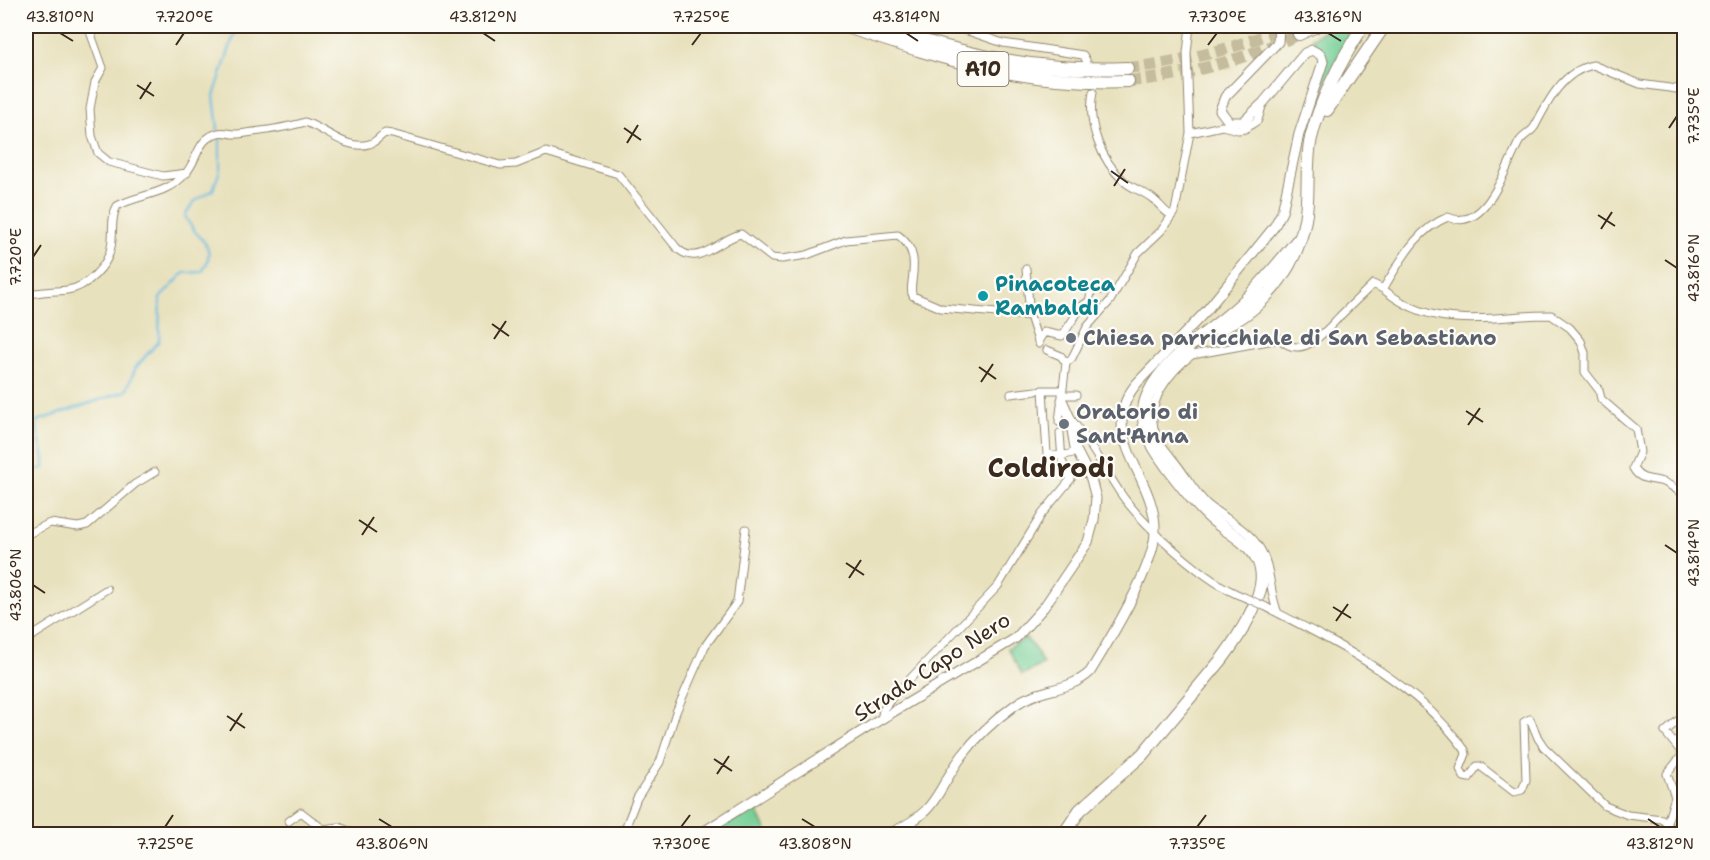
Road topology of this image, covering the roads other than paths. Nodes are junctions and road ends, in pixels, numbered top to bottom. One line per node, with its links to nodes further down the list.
1 (88, 26): 19 (street)
2 (844, 26): 3 (highway, A10)
3 (875, 26)
4 (953, 26): 12 (street)
5 (1190, 26): 17 (street)
6 (1279, 26): 16 (main road)
7 (1316, 26): 11 (highway)
8 (1363, 26): 13 (highway)
9 (1374, 26): 13 (highway)
10 (1384, 26): 18 (highway)
11 (1299, 34)
12 (1086, 60)
13 (1328, 90): 18 (highway)
14 (1684, 90): 22 (street)
15 (1093, 92): 20 (street)
16 (1263, 103): 17 (street); 28 (main road)
17 (1190, 133): 20 (street)
18 (1311, 138): 55 (highway)
19 (187, 173): 24 (street); 25 (street)
20 (1171, 215): 23 (street)
21 (1026, 269): 25 (street)
22 (1383, 289): 40 (street); 45 (street)
23 (1114, 291): 26 (street); 29 (street)
24 (26, 295)
25 (1030, 316): 26 (street)
26 (1042, 346): 29 (street)
27 (1176, 346): 28 (street)
28 (1165, 354): 42 (main road)
29 (1066, 363): 32 (street)
30 (1040, 390): 31 (street); 32 (street); 38 (street)
31 (1011, 394)
32 (1062, 395): 33 (street); 34 (main road, Strada Capo Nero); 35 (street)
33 (1076, 395)
34 (1070, 418): 37 (main road, Strada Capo Nero); 42 (street)
35 (1059, 422)
36 (1060, 433): 38 (street)
37 (1077, 452): 38 (street); 48 (main road, Strada Capo Nero)
38 (1061, 456): 48 (street)
39 (155, 472): 43 (street)
40 (1684, 495)
41 (746, 529): 52 (street)
42 (1156, 530): 45 (street, bridge); 54 (main road)
43 (26, 535)
44 (107, 589): 46 (street)
45 (1278, 613): 50 (street)
46 (26, 640)
47 (1684, 715): 50 (street)
48 (881, 720): 53 (main road, Strada Capo Nero)
49 (289, 821): 51 (street)
50 (1667, 823): 56 (street)
51 (356, 834)
52 (623, 834)
53 (700, 834)
54 (889, 834)
55 (1064, 834)
56 (1677, 834)

